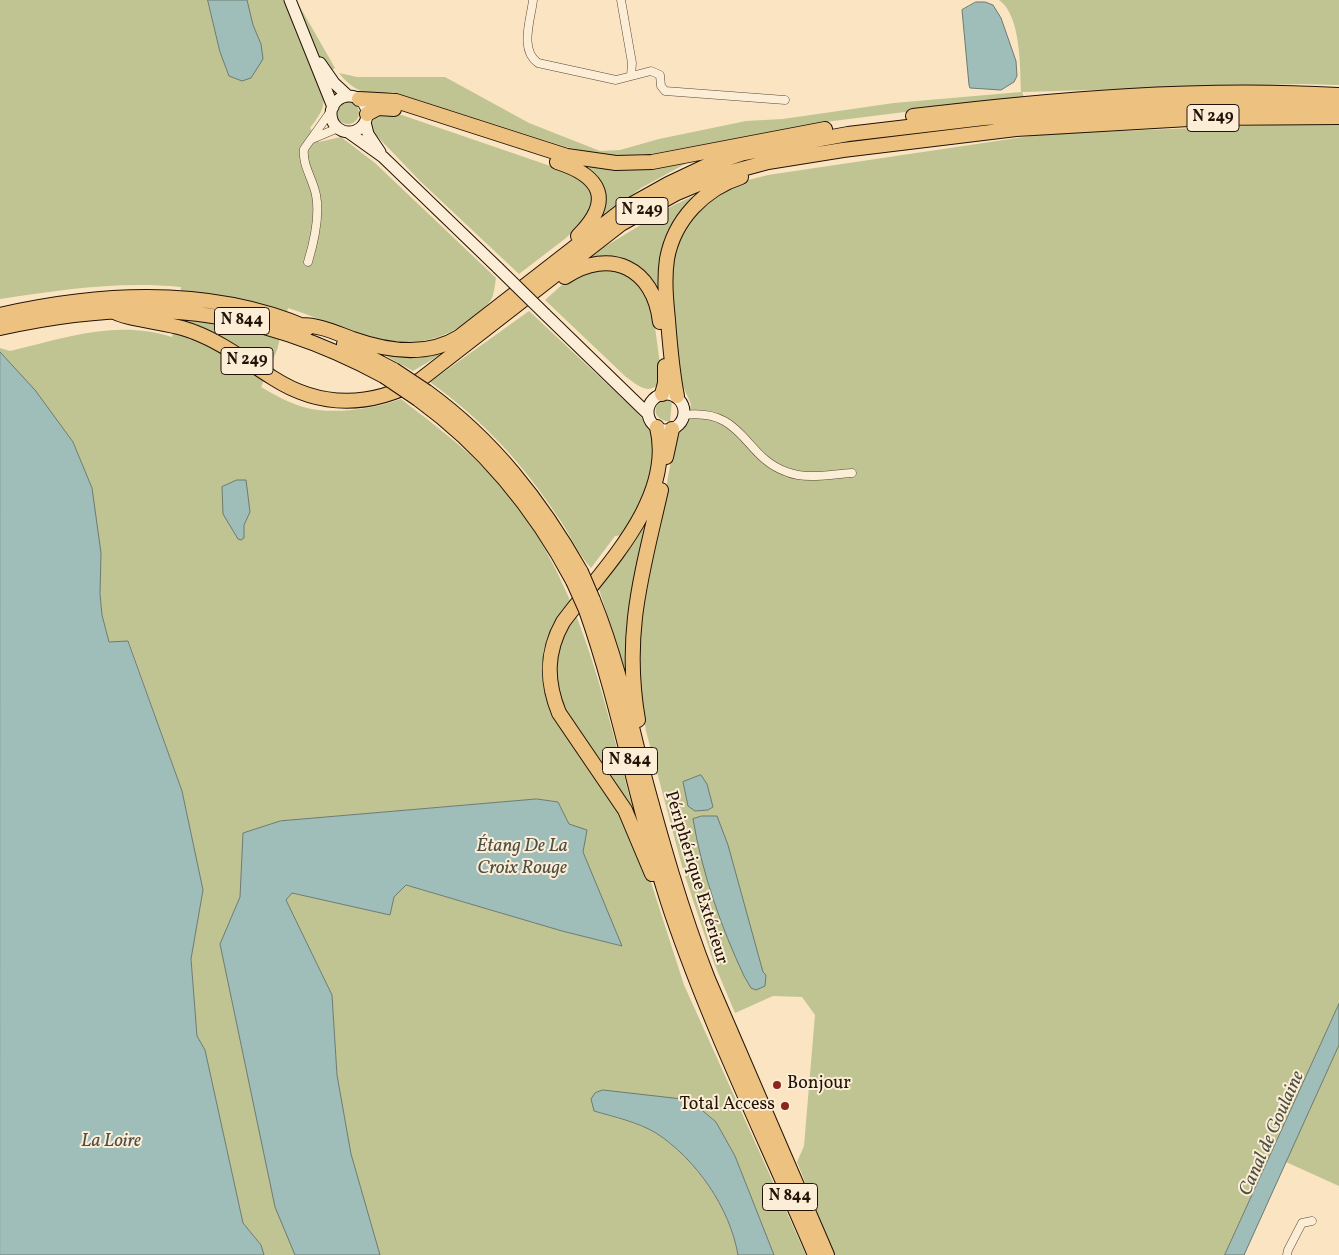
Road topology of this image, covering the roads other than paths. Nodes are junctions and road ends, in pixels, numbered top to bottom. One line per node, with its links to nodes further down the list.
1 (290, 0): 4 (main road)
2 (533, 0): 5 (street)
3 (621, 0): 5 (street)
4 (300, 29): 7 (main road); 10 (main road)
5 (631, 76): 8 (street)
6 (1339, 95): 7 (highway)
7 (354, 98): 10 (main road); 12 (main road)
8 (785, 100)
9 (1339, 104): 18 (highway, N 249)
10 (332, 109): 13 (main road); 14 (street)
11 (1339, 117): 16 (highway, N 249)
12 (366, 118): 13 (main road); 15 (main road); 18 (highway)
13 (343, 130): 14 (street); 15 (main road)
14 (310, 140): 17 (street)
15 (383, 157): 25 (main road, bridge)
16 (797, 158): 21 (highway, N 249); 26 (highway)
17 (308, 262)
18 (512, 296): 24 (highway, N 249)
19 (110, 310): 20 (highway, N 249); 22 (highway, N 844)
20 (167, 310): 21 (highway, N 249); 22 (highway, N 844); 24 (highway, N 844); 24 (highway, N 844)
21 (511, 310): 27 (highway)
22 (10, 317): 23 (highway, N 844)
23 (0, 328)
24 (318, 334): 33 (highway, N 844, bridge)
25 (620, 386): 27 (main road); 28 (main road)
26 (677, 396): 27 (main road); 29 (main road)
27 (657, 397): 28 (main road)
28 (648, 414): 30 (main road)
29 (684, 414): 31 (main road); 32 (street)
30 (657, 427): 31 (main road); 35 (highway)
31 (672, 429): 34 (highway)
32 (852, 473)
33 (589, 605): 34 (highway, Périphérique Extérieur / N 844); 35 (highway, N 844)
34 (647, 784): 38 (highway, Périphérique Extérieur / N 844)
35 (672, 913): 37 (highway, N 844)
36 (1312, 1221): 39 (street)
37 (815, 1255)
38 (827, 1255)
39 (1287, 1255)

